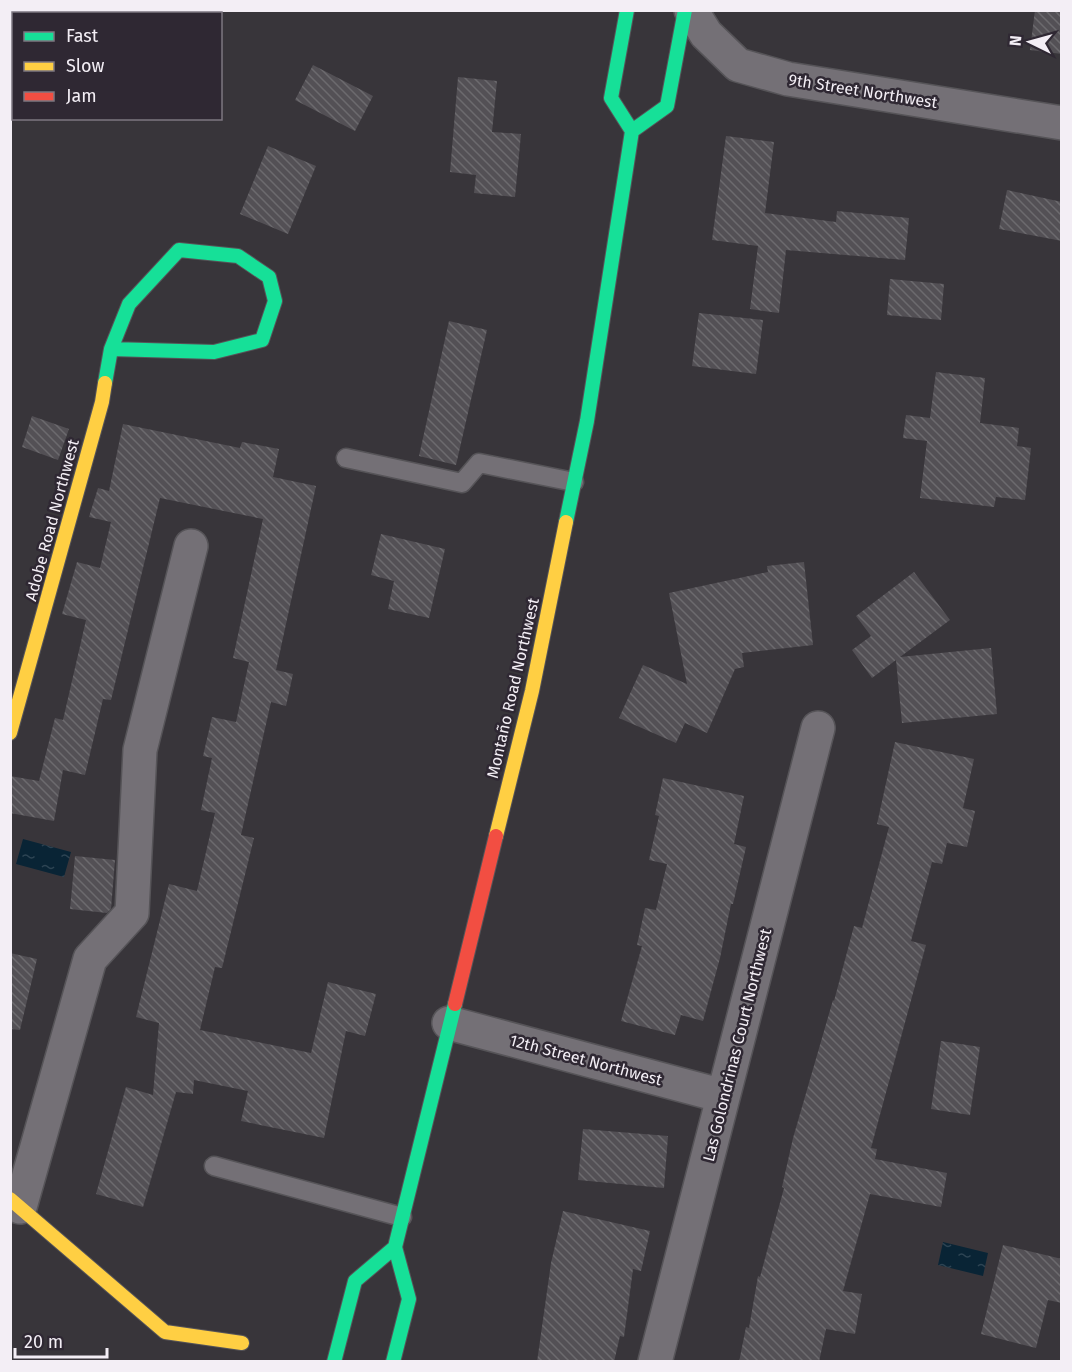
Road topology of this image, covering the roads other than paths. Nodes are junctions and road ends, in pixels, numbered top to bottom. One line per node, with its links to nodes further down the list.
1 (627, 10): 5 (main road)
2 (684, 10): 5 (main road)
3 (691, 10): 4 (street, 9th Street Northwest)
4 (1062, 123)
5 (632, 131): 8 (main road, Montaño Road Northwest)
6 (111, 350): 6 (main road, Adobe Road Northwest); 11 (main road, Adobe Road Northwest)
7 (346, 458): 8 (lane)
8 (573, 482): 12 (main road, Montaño Road Northwest)
9 (191, 546): 15 (street)
10 (819, 728): 13 (street, Las Golondrinas Court Northwest)
11 (10, 733)
12 (449, 1023): 13 (street, 12th Street Northwest); 16 (main road, Montaño Road Northwest)
13 (723, 1096): 21 (street, Las Golondrinas Court Northwest)
14 (214, 1167): 16 (lane)
15 (15, 1203): 18 (main road)
16 (402, 1217): 17 (main road, Montaño Road Northwest)
17 (395, 1247): 19 (main road); 20 (main road, Montaño Road Northwest)
18 (242, 1342)
19 (334, 1362)
20 (393, 1362)
21 (655, 1362)

